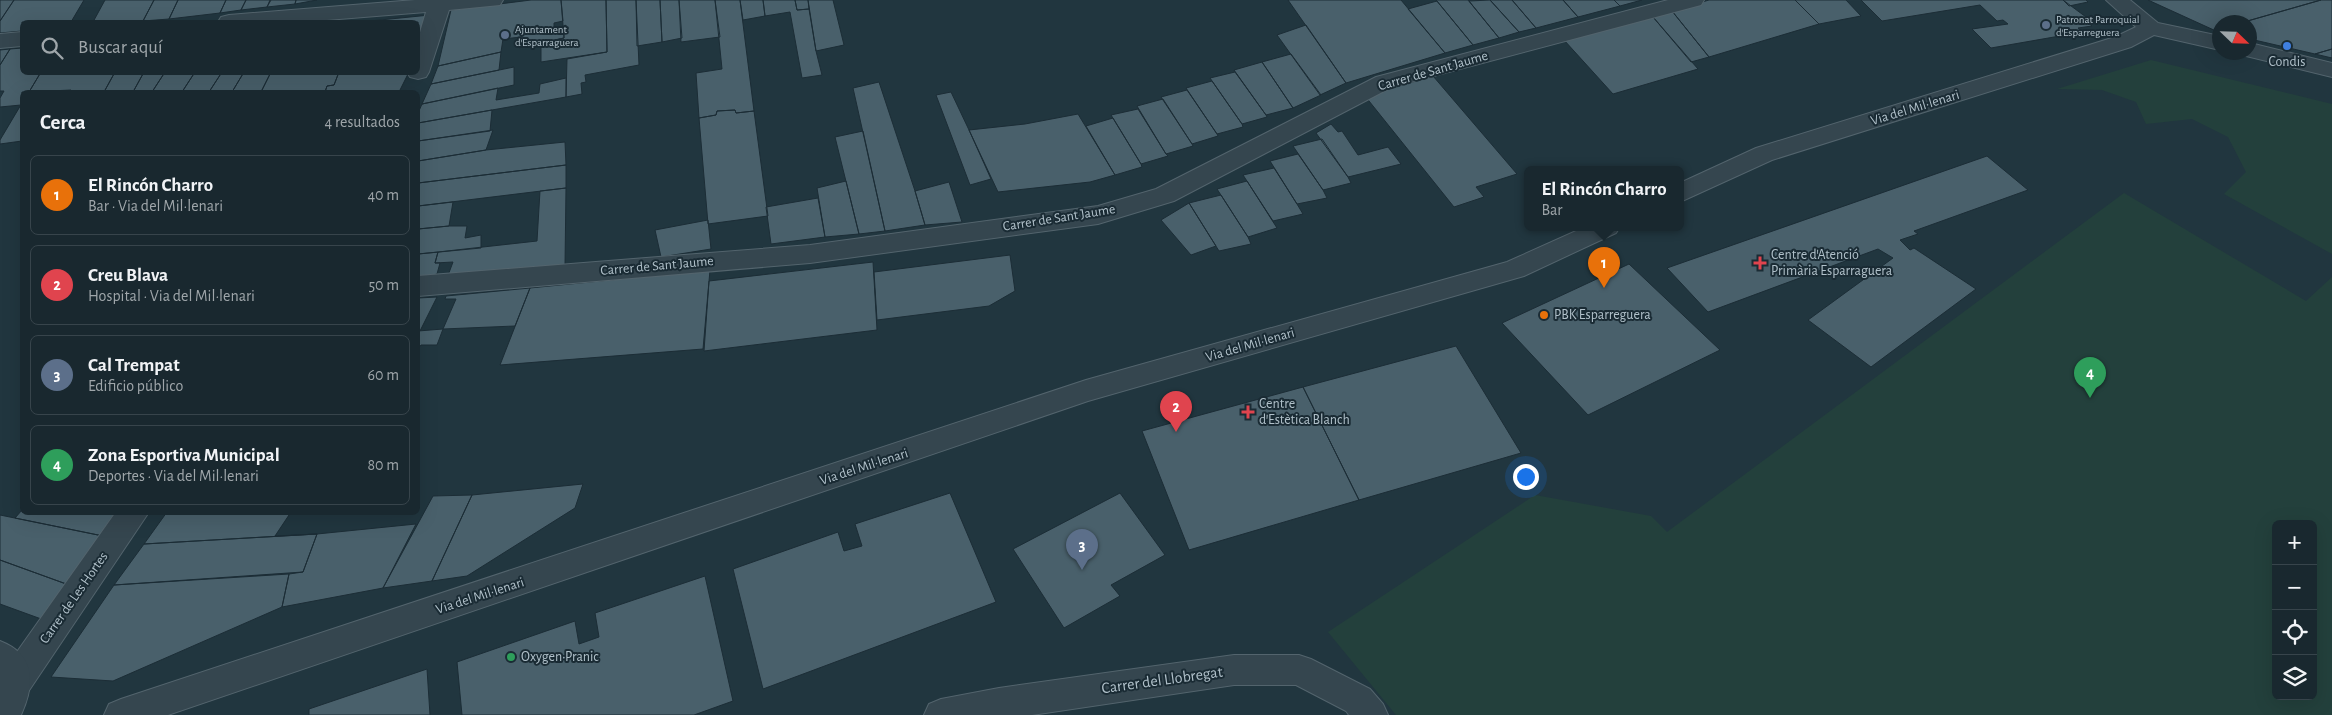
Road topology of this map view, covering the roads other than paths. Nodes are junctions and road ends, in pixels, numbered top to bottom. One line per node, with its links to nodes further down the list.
1 (492, 0): 4 (street)
2 (1694, 0): 17 (street, Carrer de Sant Jaume)
3 (2117, 0): 6 (street)
4 (440, 3): 5 (street); 11 (street)
5 (251, 20)
6 (2151, 28): 9 (street); 15 (street, Via del Mil·lenari)
7 (20, 39): 8 (street)
8 (0, 41)
9 (2212, 41)
10 (2257, 52): 12 (street)
11 (420, 63)
12 (2332, 70)
13 (416, 75): 14 (street)
14 (411, 90)
15 (1684, 191)
16 (1598, 231): 21 (street, Via del Mil·lenari)
17 (420, 286)
18 (132, 515): 19 (street, Carrer de Les Hortes)
19 (7, 670): 20 (street, Carrer de Les Hortes)
20 (2, 715)
21 (121, 715)
22 (941, 715): 23 (street, Carrer del Llobregat)
23 (1371, 715)

